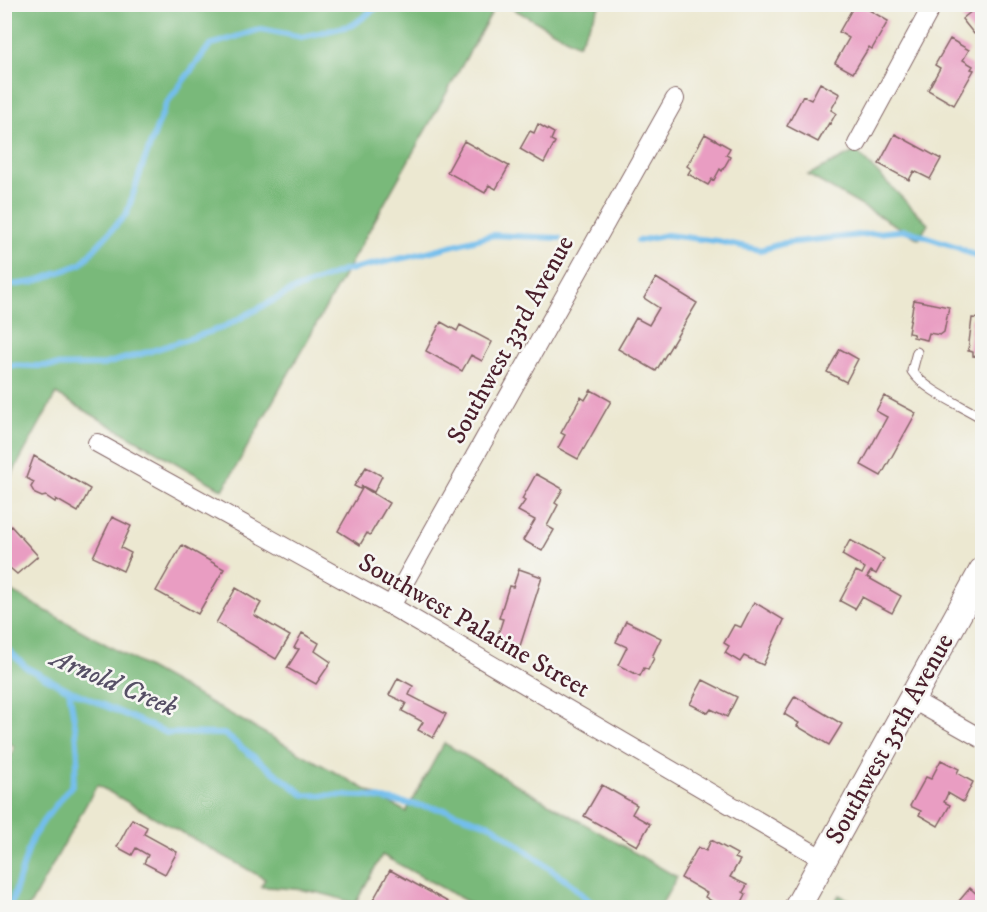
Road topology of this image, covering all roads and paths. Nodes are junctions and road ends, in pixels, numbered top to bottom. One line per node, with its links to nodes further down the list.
1 (933, 4): 3 (street)
2 (675, 99): 8 (street, Southwest 33rd Avenue)
3 (857, 144)
4 (917, 352): 5 (lane)
5 (982, 418)
6 (97, 443): 8 (street, Southwest Palatine Street)
7 (982, 571): 9 (street, Southwest 35th Avenue)
8 (391, 606): 11 (street, Southwest Palatine Street)
9 (913, 700): 10 (street); 11 (street, Southwest 35th Avenue)
10 (982, 739)
11 (823, 859): 12 (street, Southwest 35th Avenue)
12 (797, 908)

